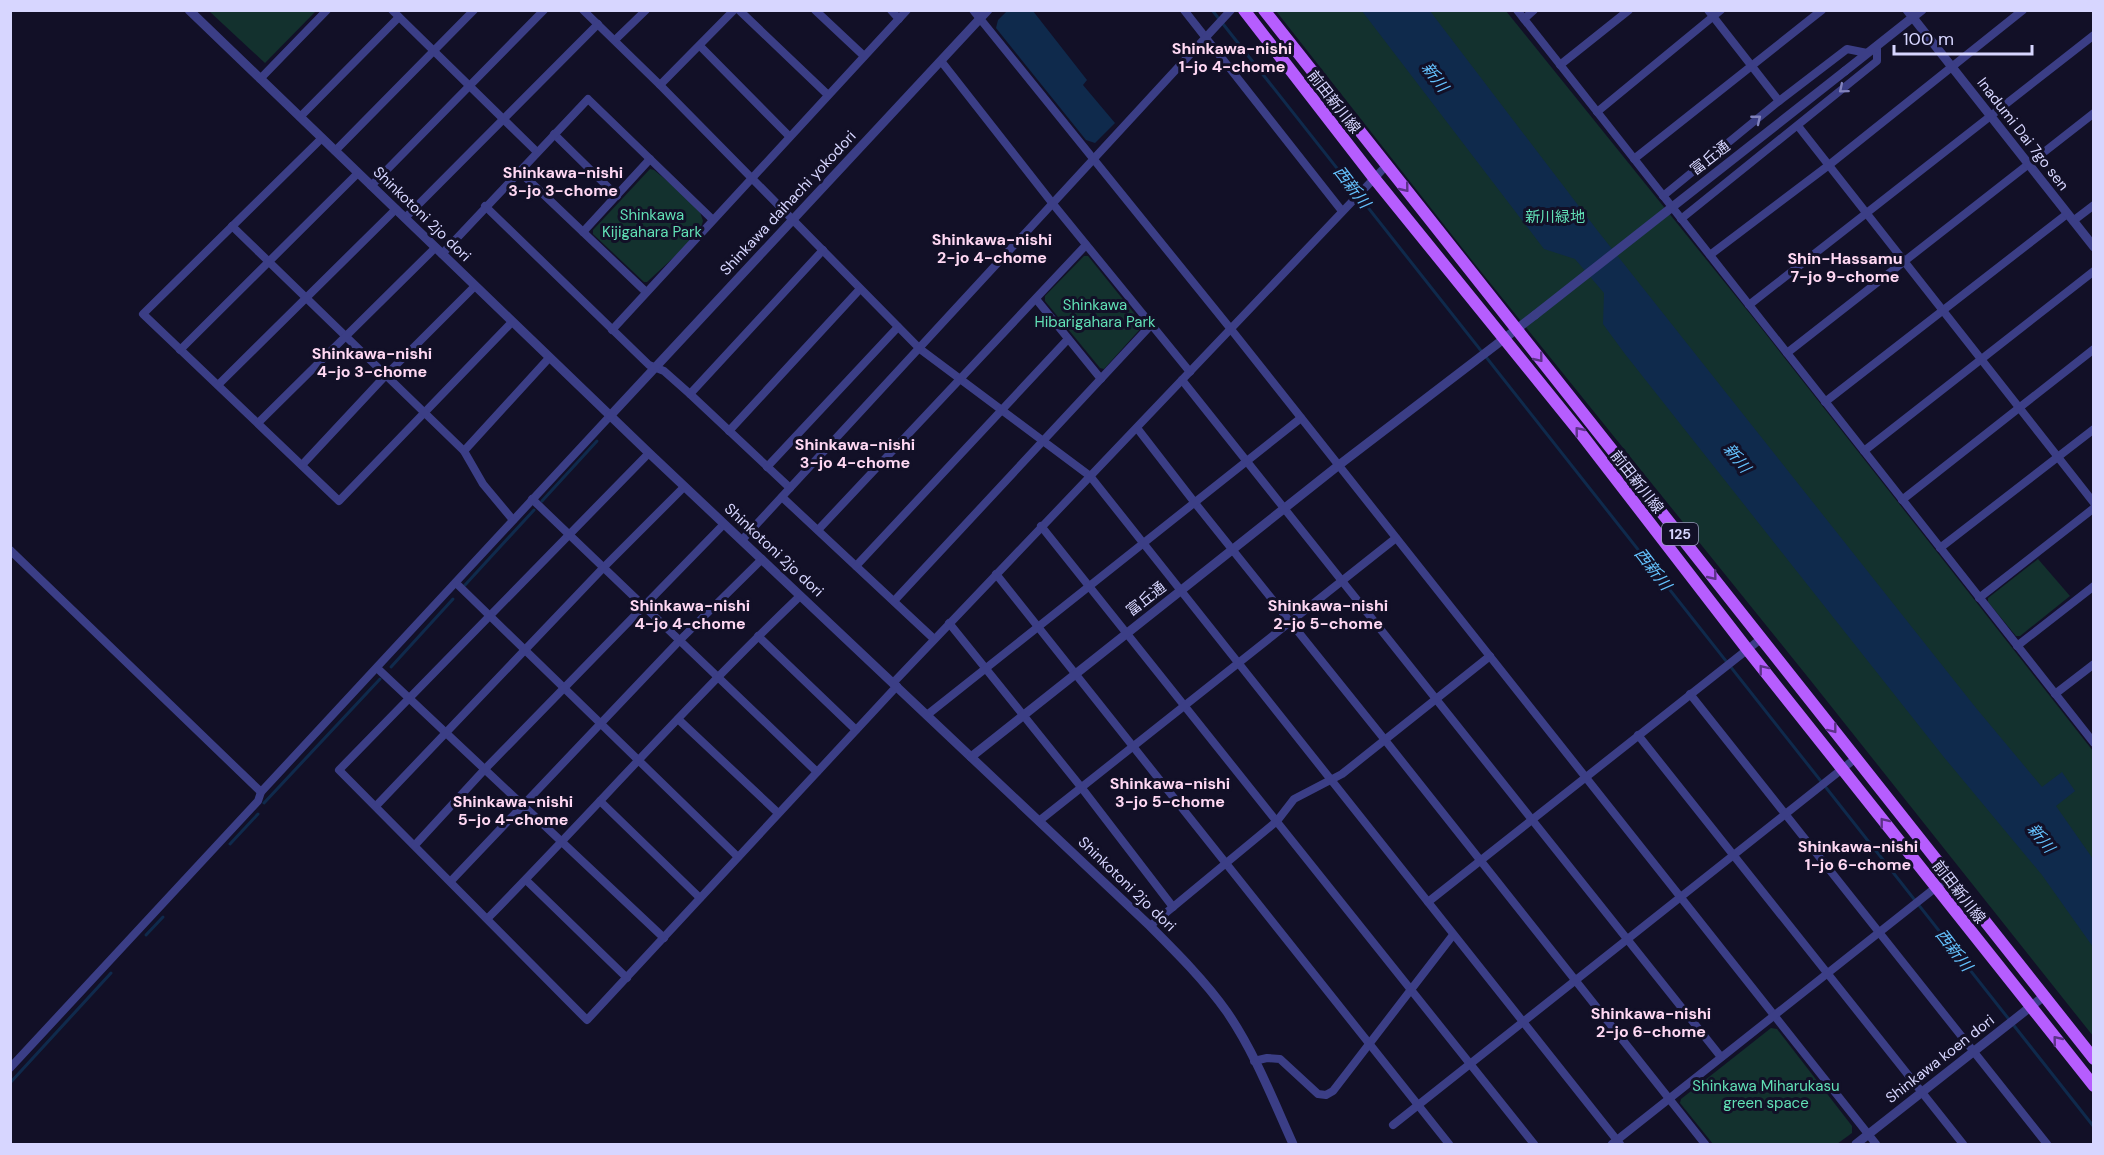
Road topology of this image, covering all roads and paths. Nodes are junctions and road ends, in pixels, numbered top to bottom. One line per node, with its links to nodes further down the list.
1 (189, 10): 44 (street, Shinkotoni 2jo dori)
2 (327, 10): 44 (street)
3 (392, 10): 27 (street)
4 (474, 10): 37 (street)
5 (544, 10): 46 (street)
6 (584, 10): 31 (street)
7 (646, 10): 34 (street)
8 (736, 10): 35 (street); 47 (street)
9 (815, 10): 39 (street)
10 (891, 10): 28 (street)
11 (907, 10): 28 (street)
12 (973, 10): 29 (street)
13 (988, 10): 29 (street, Shinkawa daihachi yokodori)
14 (1184, 10): 33 (street)
15 (1231, 10): 33 (street)
16 (1244, 10): 69 (main road, 前田新川線 / 125)
17 (1264, 10): 64 (main road, 前田新川線 / 125)
18 (1517, 10): 30 (street)
19 (1534, 10): 30 (street)
20 (1629, 10): 41 (street)
21 (1721, 10): 25 (street)
22 (1822, 10): 42 (street)
23 (1922, 10): 26 (street, 富丘通)
24 (2023, 10): 43 (street)
25 (1710, 14): 42 (street); 49 (street)
26 (1910, 14): 36 (street, 富丘通); 43 (street, Inadumi Dai 7go sen)
27 (399, 17): 37 (street); 52 (street)
28 (899, 19): 39 (street)
29 (981, 19): 40 (street, Shinkawa daihachi yokodori); 62 (street)
30 (1524, 19): 41 (street)
31 (598, 24): 34 (street); 53 (street)
32 (2094, 35): 51 (street)
33 (1206, 38): 62 (street); 76 (street)
34 (615, 40): 45 (street)
35 (700, 46): 45 (street); 56 (street)
36 (1877, 46): 38 (street, 富丘通); 54 (street, one-way to 54)
37 (433, 50): 46 (street); 58 (street)
38 (1867, 53): 48 (street); 105 (street, 富丘通, bridge)
39 (864, 56): 47 (street)
40 (941, 62): 73 (street); 83 (street, Shinkawa daihachi yokodori)
41 (1560, 65): 49 (street)
42 (1752, 67): 48 (street); 61 (street)
43 (1951, 67): 51 (street, Inadumi Dai 7go sen); 65 (street)
44 (260, 79): 52 (street, Shinkotoni 2jo dori)
45 (660, 85): 68 (street)
46 (469, 86): 53 (street); 70 (street)
47 (828, 95): 56 (street)
48 (1779, 101): 72 (street, one-way to 48)
49 (1597, 112): 61 (street)
50 (2094, 113): 63 (street)
51 (1991, 115): 63 (street, Inadumi Dai 7go sen); 78 (street)
52 (300, 117): 57 (street, Shinkotoni 2jo dori)
53 (502, 118): 59 (street); 79 (street)
54 (1798, 126): 65 (street); 82 (street)
55 (554, 134): 59 (street); 60 (street); 71 (street)
56 (789, 136): 68 (street)
57 (322, 138): 58 (street, Shinkotoni 2jo dori); 84 (street)
58 (335, 151): 67 (street, Shinkotoni 2jo dori)
59 (537, 152): 66 (street)
60 (650, 159): 71 (street); 81 (street)
61 (1634, 159): 72 (street)
62 (1094, 160): 73 (street); 104 (street)
63 (2029, 164): 80 (street, Inadumi Dai 7go sen); 92 (street)
64 (1386, 165): 69 (street); 105 (main road, 前田新川線 / 125, one-way to 105)
65 (1829, 165): 78 (street); 90 (street)
66 (519, 171): 75 (street); 85 (street)
67 (358, 173): 70 (street, Shinkotoni 2jo dori); 91 (street)
68 (751, 178): 81 (street); 83 (street)
69 (1374, 178): 76 (street); 109 (main road, 前田新川線 / 125)
70 (371, 186): 77 (street, Shinkotoni 2jo dori)
71 (617, 196): 85 (street)
72 (1663, 196): 82 (street)
73 (1053, 204): 86 (street); 110 (street)
74 (2094, 205): 80 (street)
75 (485, 206): 89 (street); 106 (street)
76 (1345, 208): 104 (street)
77 (396, 209): 79 (street, Shinkotoni 2jo dori); 97 (street)
78 (1867, 212): 92 (street); 99 (street)
79 (405, 218): 89 (street, Shinkotoni 2jo dori)
80 (2070, 218): 87 (street, Inadumi Dai 7go sen); 100 (street)
81 (712, 219): 96 (street)
82 (1681, 219): 90 (street)
83 (793, 220): 88 (street); 116 (street, Shinkawa daihachi yokodori)
84 (232, 226): 91 (street); 112 (street)
85 (583, 232): 96 (street)
86 (1086, 245): 98 (street); 102 (street)
87 (2094, 247)
88 (823, 250): 95 (street); 123 (street)
89 (438, 251): 94 (street, Shinkotoni 2jo dori); 107 (street)
90 (1710, 255): 99 (street)
91 (268, 261): 97 (street); 112 (street)
92 (1905, 262): 100 (street); 113 (street)
93 (2094, 272): 115 (street)
94 (475, 286): 101 (street, Shinkotoni 2jo dori); 118 (street)
95 (860, 289): 103 (street); 133 (street)
96 (646, 292): 106 (street)
97 (305, 297): 107 (street); 122 (street)
98 (1036, 299): 108 (street); 120 (street)
99 (1749, 306): 113 (street)
100 (1943, 311): 115 (street); 124 (street)
101 (512, 322): 114 (street, Shinkotoni 2jo dori); 127 (street)
102 (1151, 325): 117 (street); 119 (street)
103 (898, 327): 110 (street); 142 (street)
104 (1230, 328): 117 (street); 129 (street)
105 (1516, 329): 109 (street, 富丘通); 182 (main road, 前田新川線 / 125, one-way to 182)
106 (612, 330): 116 (street)
107 (346, 337): 118 (street); 130 (street)
108 (1068, 339): 119 (street); 126 (street)
109 (1503, 339): 141 (street, 富丘通); 186 (main road, 前田新川線 / 125, one-way to 109)
110 (920, 349): 120 (street); 145 (street)
111 (2094, 349): 125 (street)
112 (180, 350): 122 (street)
113 (1787, 353): 124 (street)
114 (549, 358): 128 (street, Shinkotoni 2jo dori); 135 (street)
115 (1981, 359): 125 (street); 136 (street)
116 (656, 368): 123 (street); 128 (street, Shinkawa daihachi yokodori)
117 (1190, 372): 121 (street)
118 (386, 375): 127 (street); 140 (street)
119 (1101, 379): 134 (street)
120 (961, 380): 126 (street); 155 (street)
121 (1182, 380): 131 (street); 139 (street)
122 (218, 385): 130 (street)
123 (690, 394): 133 (street)
124 (1825, 402): 136 (street)
125 (2019, 408): 138 (street); 148 (street)
126 (1001, 411): 134 (street); 164 (street)
127 (424, 413): 135 (street); 140 (street)
128 (610, 416): 137 (street, Shinkotoni 2jo dori); 147 (street)
129 (1301, 418): 139 (street); 141 (street)
130 (258, 423): 140 (street)
131 (1137, 428): 143 (street); 149 (street)
132 (2094, 429): 138 (street)
133 (729, 431): 142 (street)
134 (1043, 442): 143 (street); 174 (street)
135 (464, 451): 152 (street)
136 (1864, 451): 148 (street)
137 (649, 453): 144 (street, Shinkotoni 2jo dori); 156 (street)
138 (2058, 458): 150 (street); 160 (street)
139 (1247, 462): 149 (street); 151 (street)
140 (302, 465)
141 (1339, 465): 151 (street, 富丘通); 157 (street)
142 (767, 467): 145 (street)
143 (1090, 477): 154 (street); 159 (street)
144 (684, 487): 153 (street, Shinkotoni 2jo dori); 165 (street)
145 (790, 488): 146 (street)
146 (782, 496): 155 (street); 158 (street)
147 (532, 499): 152 (street); 156 (street)
148 (1902, 500): 160 (street)
149 (1195, 503): 159 (street); 162 (street)
150 (2094, 506): 173 (street)
151 (1284, 508): 162 (street, 富丘通); 167 (street)
152 (513, 520): 168 (street)
153 (724, 524): 158 (street, Shinkotoni 2jo dori); 175 (street)
154 (1041, 526): 166 (street); 170 (street)
155 (818, 530): 164 (street)
156 (570, 534): 165 (street); 176 (street)
157 (1396, 538): 167 (street); 188 (street)
158 (742, 540): 163 (street, Shinkotoni 2jo dori)
159 (1143, 544): 170 (street); 171 (street)
160 (1940, 548): 173 (street)
161 (10, 550): 221 (street)
162 (1232, 550): 171 (street, 富丘通); 177 (street)
163 (762, 559): 172 (street, Shinkotoni 2jo dori); 184 (street)
164 (856, 566): 174 (street)
165 (604, 567): 175 (street); 187 (street)
166 (996, 574): 178 (street); 179 (street)
167 (1342, 581): 177 (street); 200 (street)
168 (456, 584): 176 (street); 191 (street)
169 (2094, 586): 185 (street)
170 (1089, 587): 179 (street); 180 (street)
171 (1180, 591): 180 (street, 富丘通); 189 (street)
172 (801, 596): 181 (street); 195 (street, Shinkotoni 2jo dori)
173 (1979, 598): 185 (street)
174 (894, 601): 183 (street)
175 (644, 605): 184 (street); 196 (street)
176 (490, 617): 187 (street); 199 (street)
177 (1289, 622): 189 (street); 209 (street)
178 (949, 623): 183 (street); 192 (street)
179 (1038, 627): 192 (street); 193 (street)
180 (1127, 634): 193 (street, 富丘通); 201 (street)
181 (758, 636): 194 (street); 206 (street)
182 (1762, 638): 186 (street); 213 (main road, 前田新川線 / 125, one-way to 213)
183 (934, 639): 195 (street)
184 (680, 640): 194 (street); 205 (street)
185 (2017, 646): 198 (street)
186 (1748, 649): 197 (street); 215 (main road, 前田新川線 / 125, one-way to 186)
187 (524, 651): 196 (street); 207 (street)
188 (1490, 656): 200 (street); 218 (street)
189 (1238, 663): 201 (street); 219 (street)
190 (2094, 664): 198 (street)
191 (377, 668): 199 (street); 221 (street)
192 (985, 669): 202 (street); 203 (street)
193 (1075, 675): 203 (street, 富丘通); 211 (street)
194 (718, 677): 204 (street); 217 (street)
195 (895, 684): 202 (street, Shinkotoni 2jo dori); 206 (street)
196 (564, 689): 205 (street); 216 (street)
197 (1690, 694): 208 (street); 226 (street)
198 (2055, 694): 210 (street)
199 (410, 698): 207 (street); 224 (street)
200 (1437, 699): 209 (street); 227 (street)
201 (1184, 705): 211 (street); 229 (street)
202 (927, 715): 212 (street, Shinkotoni 2jo dori)
203 (1023, 716): 212 (street, 富丘通); 220 (street)
204 (678, 719): 214 (street); 225 (street)
205 (601, 726): 214 (street); 223 (street)
206 (856, 730): 217 (street)
207 (446, 732): 216 (street); 224 (street)
208 (1638, 735): 218 (street); 232 (street)
209 (1386, 740): 219 (street); 234 (street)
210 (2094, 743)
211 (1132, 747): 220 (street); 235 (street)
212 (971, 757): 228 (street, Shinkotoni 2jo dori)
213 (1856, 758): 215 (street); 236 (main road, 前田新川線 / 125)
214 (638, 761): 222 (street); 233 (street)
215 (1842, 768): 226 (street); 239 (main road, 前田新川線 / 125, one-way to 215)
216 (485, 769): 223 (street); 231 (street)
217 (817, 771): 225 (street)
218 (1585, 776): 227 (street); 240 (street)
219 (1331, 781): 229 (street); 242 (street)
220 (1081, 787): 228 (street); 243 (street)
221 (261, 792): 264 (street)
222 (600, 801): 230 (street); 241 (street)
223 (523, 805): 230 (street); 238 (street)
224 (375, 806): 231 (street)
225 (778, 813): 233 (street)
226 (1784, 814): 232 (street); 246 (street)
227 (1532, 819): 234 (street); 249 (street)
228 (1039, 821): 245 (street, Shinkotoni 2jo dori)
229 (1277, 821): 235 (street); 253 (street)
230 (563, 842): 237 (street); 248 (street)
231 (415, 845): 238 (street)
232 (1733, 855): 240 (street); 250 (street)
233 (738, 857): 241 (street)
234 (1480, 859): 242 (street); 252 (street)
235 (1225, 864): 243 (street); 258 (street)
236 (1949, 877): 239 (street); 254 (main road, 前田新川線 / 125)
237 (526, 880): 244 (street); 251 (street)
238 (452, 881): 244 (street)
239 (1935, 887): 246 (street); 255 (main road, 前田新川線 / 125)
240 (1680, 897): 249 (street); 256 (street)
241 (700, 898): 248 (street)
242 (1428, 902): 247 (street)
243 (1173, 907): 245 (street)
244 (488, 918): 251 (street)
245 (1150, 926): 262 (street, Shinkotoni 2jo dori)
246 (1878, 933): 250 (street); 259 (street)
247 (1453, 934): 253 (street); 257 (street)
248 (664, 938): 251 (street)
249 (1628, 939): 252 (street); 260 (street)
250 (1827, 974): 256 (street); 266 (street)
251 (627, 978)
252 (1575, 979): 257 (street); 267 (street)
253 (1410, 989): 258 (street); 263 (street)
254 (2043, 997): 255 (street, Shinkawa koen dori); 261 (main road, 前田新川線 / 125)
255 (2030, 1007): 259 (street, Shinkawa koen dori); 265 (main road, 前田新川線 / 125, one-way to 255)
256 (1775, 1016): 260 (street); 270 (street)
257 (1523, 1022): 263 (street); 271 (street)
258 (1368, 1044): 262 (street); 268 (street)
259 (1973, 1052): 266 (street, Shinkawa koen dori); 279 (street)
260 (1721, 1057): 267 (street)
261 (2094, 1059)
262 (1254, 1061): 272 (street, Shinkotoni 2jo dori)
263 (1470, 1064): 268 (street); 274 (street)
264 (10, 1068)
265 (2094, 1086)
266 (1922, 1093): 270 (street, Shinkawa koen dori); 278 (street)
267 (1669, 1099): 271 (street); 275 (street)
268 (1418, 1106): 269 (street); 273 (street)
269 (1393, 1125)
270 (1869, 1135): 276 (street, Shinkawa koen dori); 277 (street)
271 (1616, 1143)
272 (1293, 1144)
273 (1449, 1144)
274 (1534, 1144)
275 (1705, 1144)
276 (1856, 1144)
277 (1876, 1144)
278 (1963, 1144)
279 (2047, 1144)

